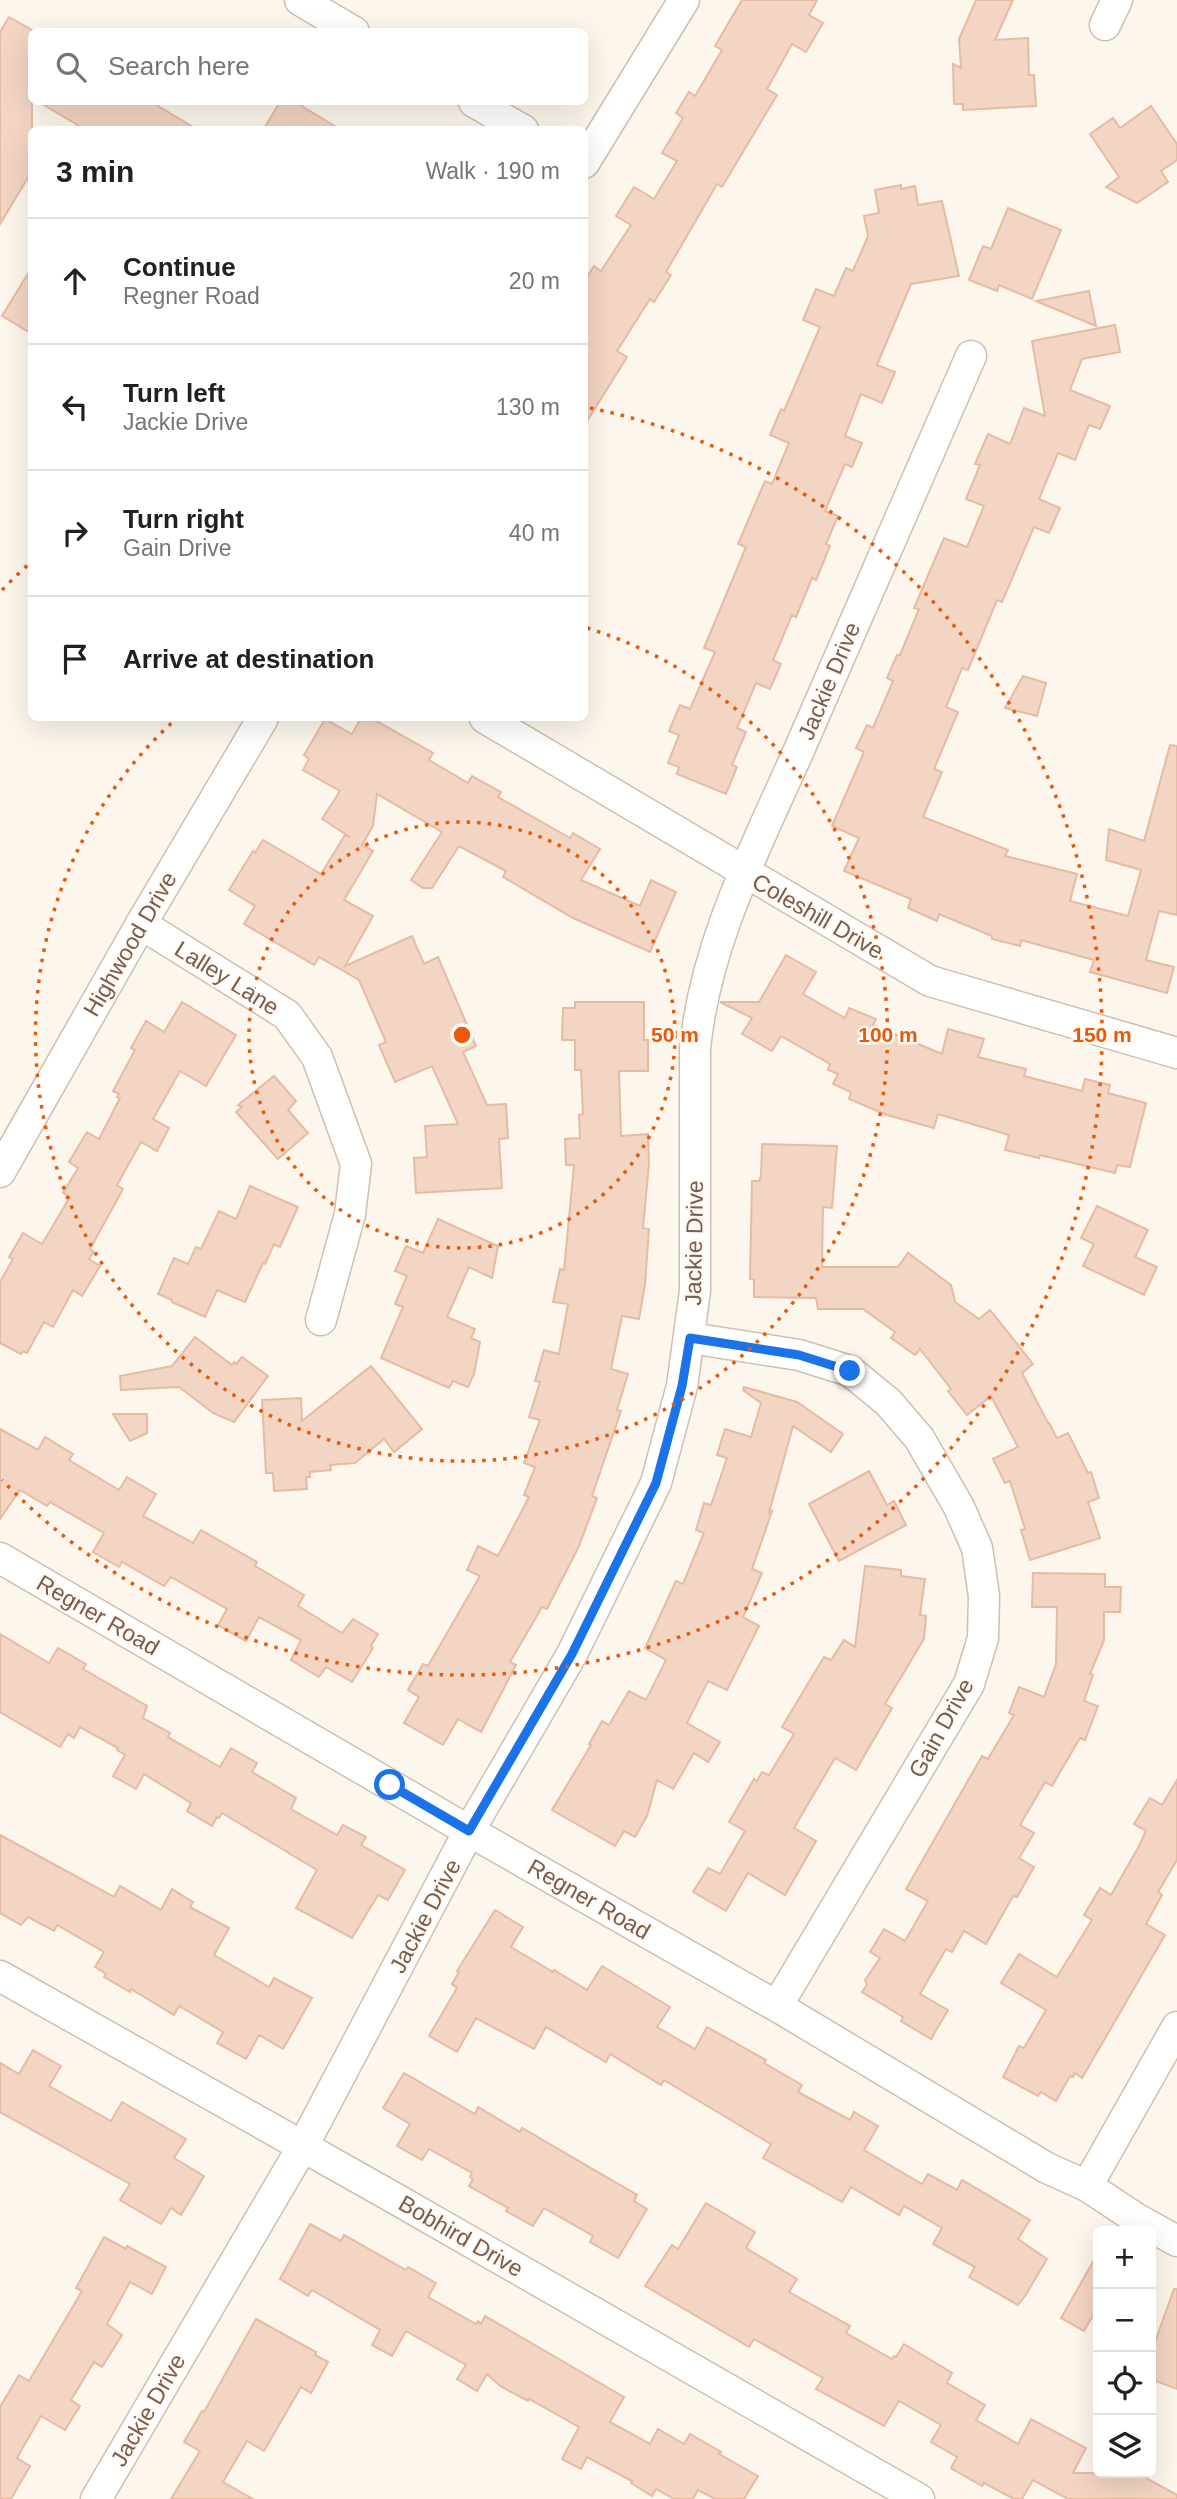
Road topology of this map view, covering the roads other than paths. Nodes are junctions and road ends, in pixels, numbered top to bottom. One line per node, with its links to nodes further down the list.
1 (300, 0): 3 (street)
2 (684, 0): 6 (street)
3 (347, 28)
4 (479, 105): 5 (street)
5 (516, 126)
6 (588, 156)
7 (971, 356): 10 (street, Jackie Drive)
8 (261, 721): 11 (street, Highwood Drive)
9 (490, 721): 10 (street, Coleshill Drive)
10 (745, 873): 12 (street, Coleshill Drive); 15 (street, Jackie Drive)
11 (141, 924): 13 (street, Highwood Drive); 14 (street, Lalley Lane)
12 (1177, 1053)
13 (0, 1172)
14 (321, 1320)
15 (690, 1338): 17 (street, Jackie Drive); 19 (street, Gain Drive)
16 (0, 1558): 17 (street, Regner Road)
17 (469, 1831): 19 (street, Regner Road); 21 (street, Jackie Drive)
18 (0, 1976): 21 (street, Bobhird Drive)
19 (777, 2006): 22 (street, Regner Road)
20 (1177, 2027): 22 (street)
21 (303, 2146): 24 (street, Jackie Drive); 25 (street, Bobhird Drive)
22 (1087, 2186): 23 (street, Regner Road)
23 (1177, 2241)
24 (96, 2499)
25 (919, 2499)

